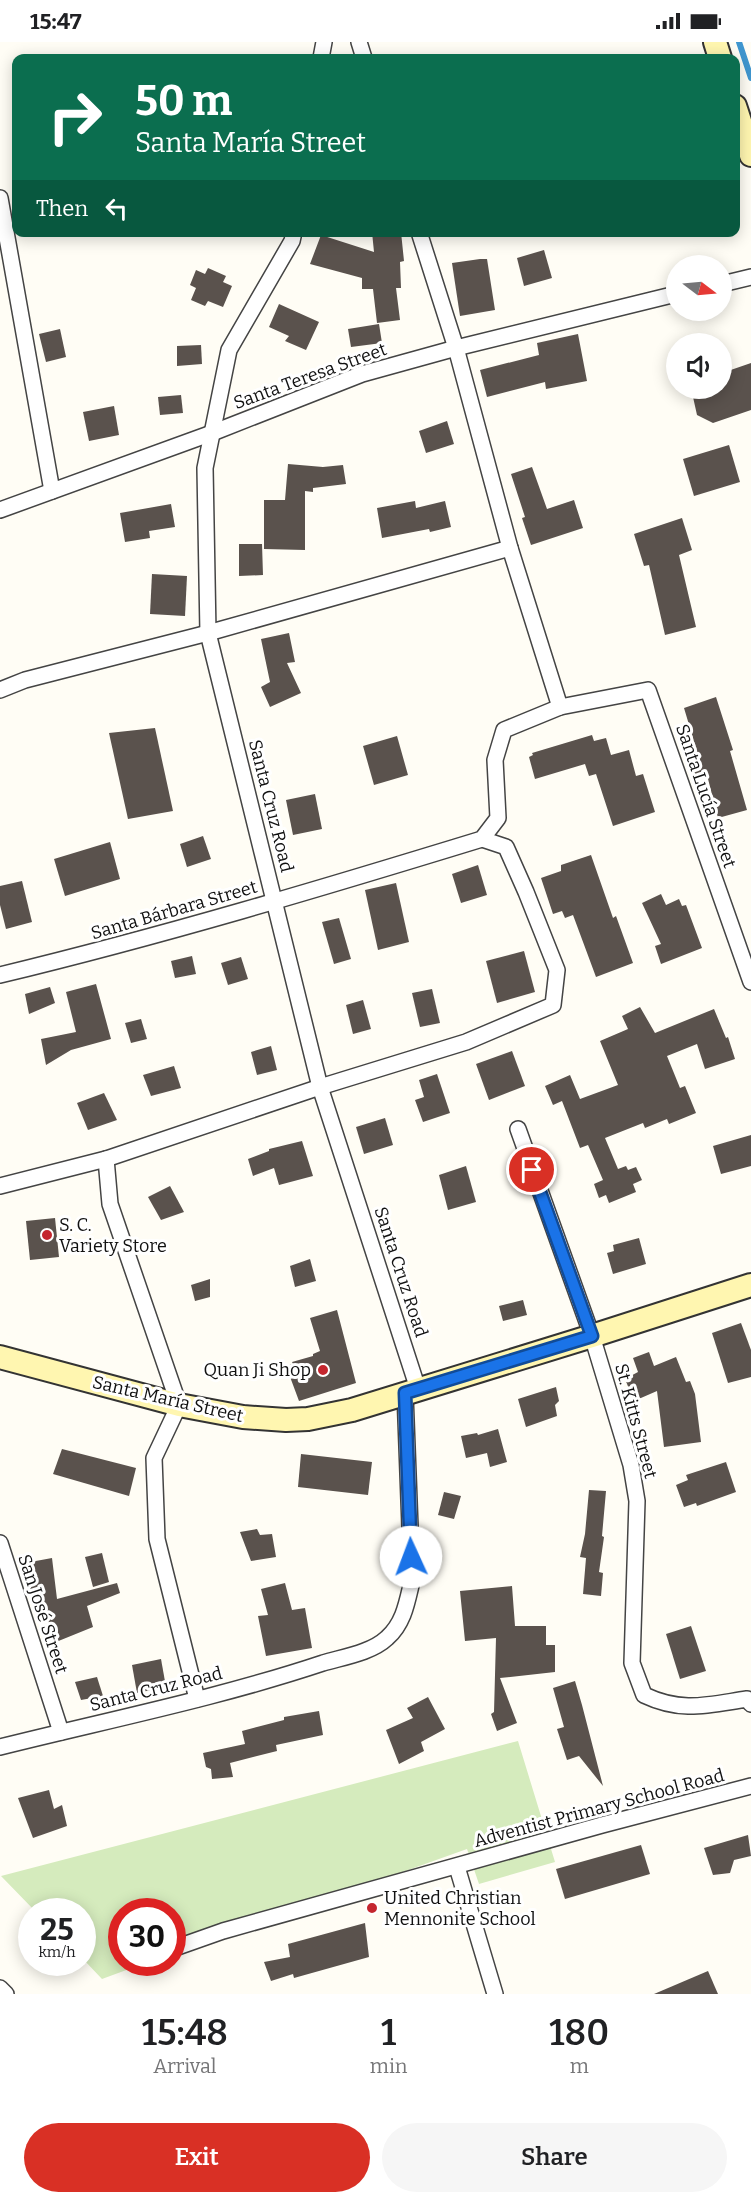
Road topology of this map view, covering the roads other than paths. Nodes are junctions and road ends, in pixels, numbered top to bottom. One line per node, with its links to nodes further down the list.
1 (747, 127): 2 (street)
2 (751, 155)
3 (0, 198): 11 (street)
4 (293, 237): 10 (street, Santa Cruz Road)
5 (421, 237): 9 (street)
6 (751, 278): 7 (street)
7 (732, 282)
8 (666, 296): 9 (street, Santa Teresa Street)
9 (456, 348): 10 (street, Santa Teresa Street); 13 (street)
10 (212, 433): 11 (street, Santa Teresa Street); 14 (street, Santa Cruz Road)
11 (52, 491): 12 (street, Santa Teresa Street)
12 (0, 510)
13 (510, 548): 14 (street); 16 (street)
14 (208, 633): 15 (street); 20 (street, Santa Cruz Road)
15 (0, 690)
16 (560, 707): 17 (street); 22 (street, Santa Lucía Street)
17 (498, 818): 18 (street); 19 (street)
18 (482, 839): 19 (street); 20 (street, Santa Bárbara Street)
19 (506, 847): 23 (street)
20 (274, 902): 21 (street, Santa Bárbara Street); 23 (street, Santa Cruz Road)
21 (0, 975)
22 (751, 982)
23 (320, 1087): 25 (street); 30 (street, Santa Cruz Road)
24 (518, 1129): 28 (street, St. Kitts Street)
25 (106, 1159): 26 (street); 31 (street)
26 (0, 1186)
27 (751, 1285): 28 (street, Santa María Street)
28 (592, 1336): 30 (street, Santa María Street); 34 (street, St. Kitts Street)
29 (0, 1357): 31 (street, Santa María Street)
30 (411, 1391): 31 (street, Santa María Street); 33 (street, Santa Cruz Road)
31 (179, 1405): 33 (street)
32 (1, 1553): 35 (street, San José Street)
33 (197, 1699): 35 (street, Santa Cruz Road)
34 (751, 1704)
35 (62, 1732): 36 (street, Santa Cruz Road)
36 (0, 1747)
37 (751, 1786): 38 (street, Adventist Primary School Road)
38 (457, 1867): 39 (street, Adventist Primary School Road); 42 (street, Adventist Primary School Road)
39 (186, 1944)
40 (0, 1988): 41 (street)
41 (6, 1994)
42 (495, 1994)

